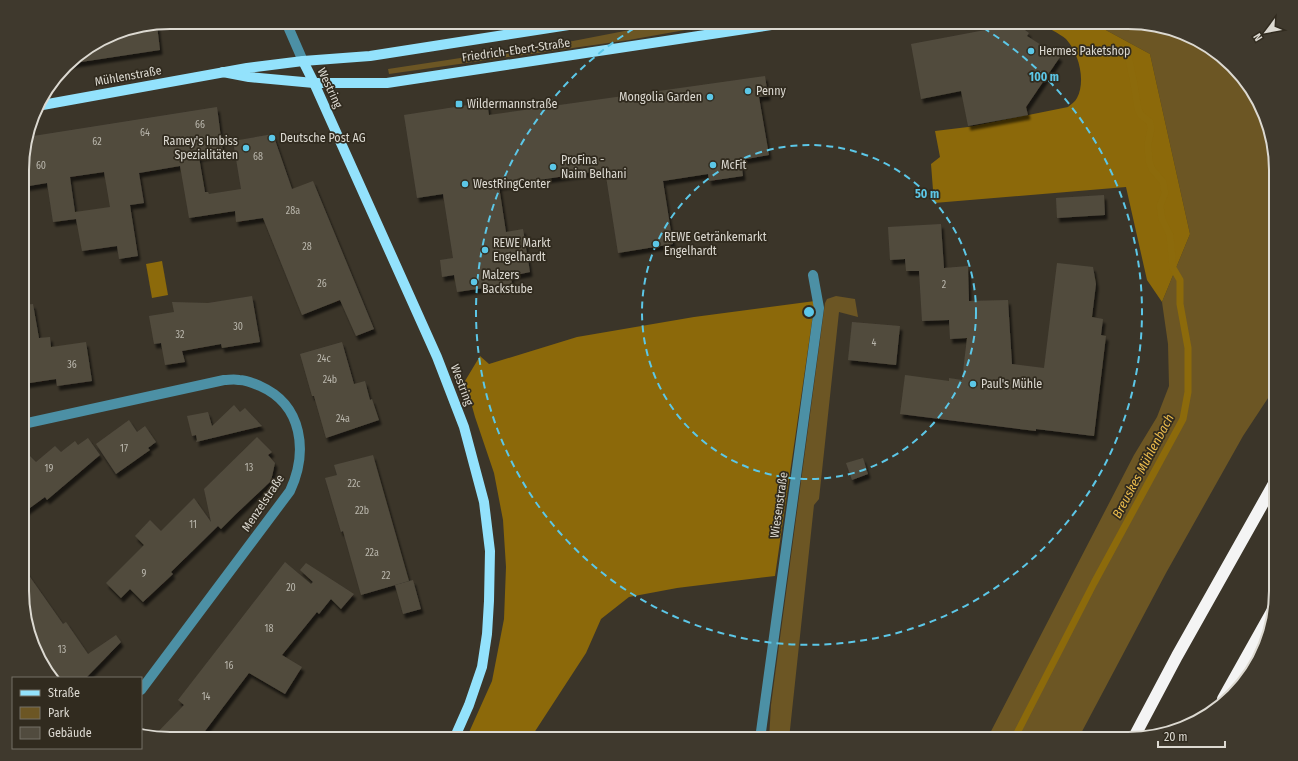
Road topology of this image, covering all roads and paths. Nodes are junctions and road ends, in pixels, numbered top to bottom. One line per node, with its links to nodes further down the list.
1 (289, 29): 4 (street)
2 (543, 29): 4 (main road, Friedrich-Ebert-Straße)
3 (745, 29): 6 (main road, Friedrich-Ebert-Straße)
4 (303, 61): 5 (main road, Mühlenstraße); 6 (main road, Westring)
5 (224, 72): 6 (main road, Mühlenstraße); 7 (main road, Mühlenstraße)
6 (314, 82): 14 (main road, Westring)
7 (44, 105)
8 (814, 275): 15 (street, Wiesenstraße)
9 (29, 423): 12 (street, Menzelstraße)
10 (1269, 492): 16 (highway)
11 (1265, 624): 13 (highway)
12 (142, 689)
13 (1227, 692)
14 (457, 732)
15 (761, 732)
16 (1137, 732)

